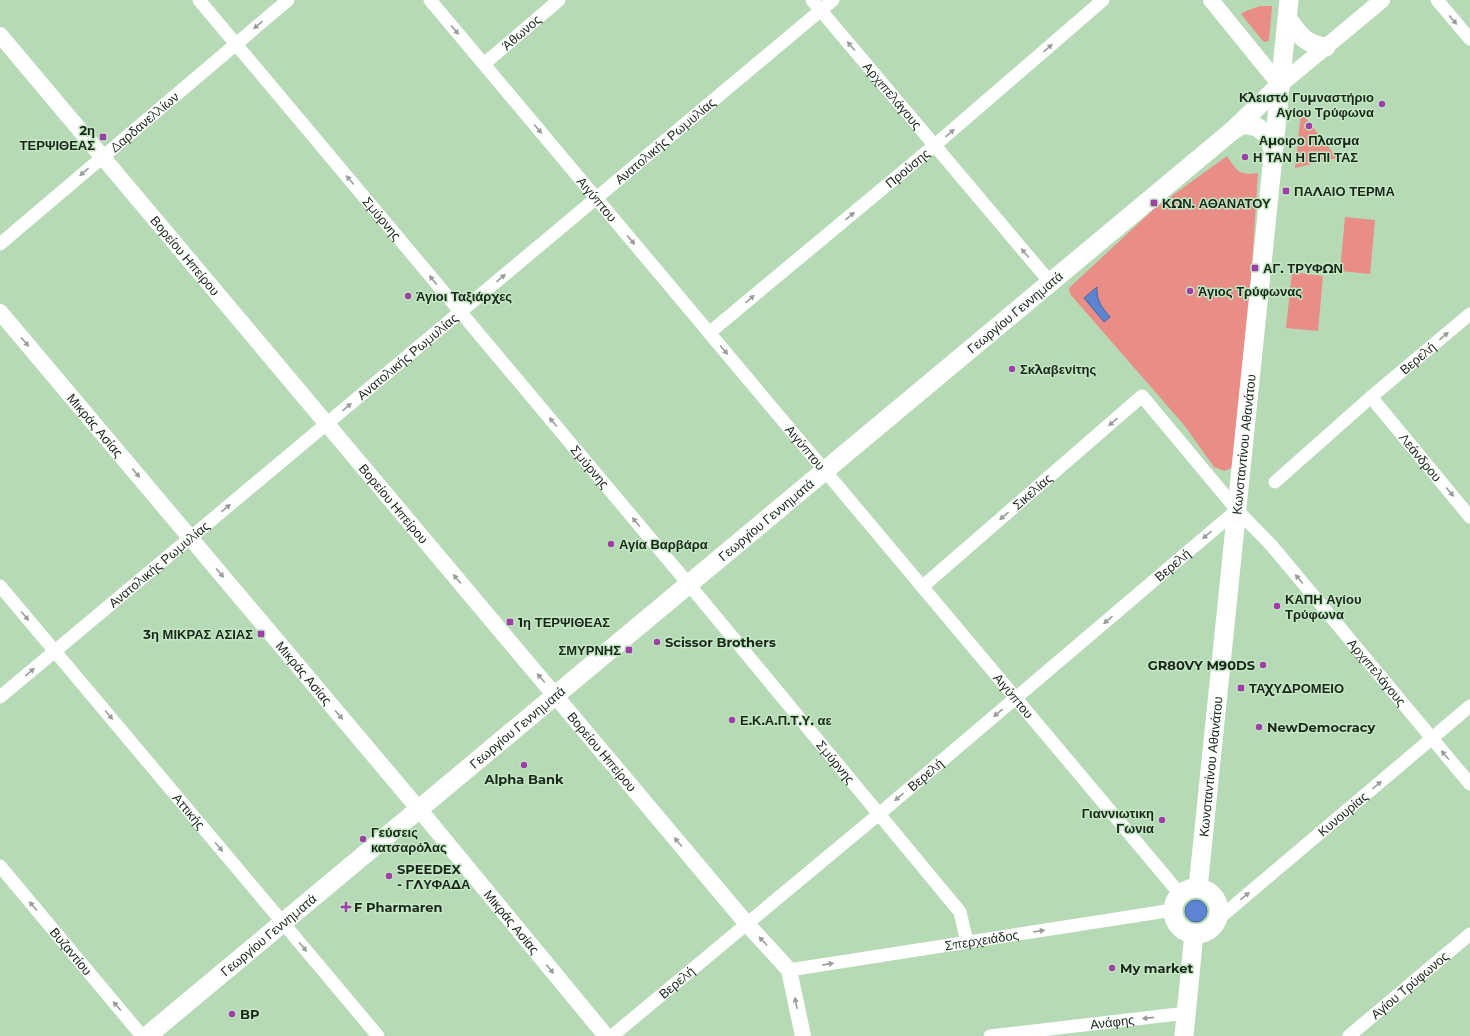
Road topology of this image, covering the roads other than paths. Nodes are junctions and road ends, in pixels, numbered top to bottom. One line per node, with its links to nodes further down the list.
1 (199, 0): 15 (street, Σμύρνης)
2 (288, 0): 15 (street, Δαρδανελλίων, one-way to 15)
3 (430, 0): 17 (street, Αιγύπτου, one-way to 17)
4 (560, 0): 17 (street, Άθωνος)
5 (812, 0): 12 (street, Αρχιπελάγους)
6 (833, 0): 12 (street, Ανατολικής Ρωμυλίας)
7 (1103, 0): 20 (street, Προύσης, one-way to 7)
8 (1211, 0): 18 (street)
9 (1382, 0): 16 (street, Γεωργίου Γεννηματά)
10 (1436, 0): 14 (street, one-way to 14)
11 (1288, 9): 16 (main road); 18 (main road, Κωνσταντίνου Αθανάτου)
12 (821, 10): 20 (street, Αρχιπελάγους, one-way to 12); 23 (street, Ανατολικής Ρωμυλίας)
13 (0, 35): 22 (street, Βορείου Ηπείρου)
14 (1470, 39)
15 (236, 44): 22 (street, Δαρδανελλίων); 27 (street, Σμύρνης, one-way to 15)
16 (1326, 47): 18 (street, Γεωργίου Γεννηματά)
17 (484, 64): 23 (street, Αιγύπτου, one-way to 23)
18 (1280, 85): 19 (main road, Γεωργίου Γεννηματά); 21 (main road, Κωνσταντίνου Αθανάτου)
19 (1232, 131): 21 (main road); 25 (main road, Γεωργίου Γεννηματά)
20 (935, 146): 25 (street, Αρχιπελάγους, one-way to 20); 29 (street, Προύσης, one-way to 20)
21 (1273, 150): 35 (main road, Κωνσταντίνου Αθανάτου)
22 (102, 157): 24 (street, Δαρδανελλίων, one-way to 24); 32 (street, Βορείου Ηπείρου)
23 (596, 198): 27 (street, Ανατολικής Ρωμυλίας, one-way to 23); 29 (street, Αιγύπτου, one-way to 29)
24 (0, 244)
25 (1050, 282): 33 (main road, Γεωργίου Γεννηματά)
26 (0, 312): 37 (street, Μικράς Ασίας, one-way to 37)
27 (460, 312): 32 (street, Ανατολικής Ρωμυλίας, one-way to 27); 38 (street, Σμύρνης, one-way to 27)
28 (1470, 314): 31 (street, Βερελή, one-way to 28)
29 (709, 333): 33 (street, Αιγύπτου, one-way to 33)
30 (1142, 396): 35 (street, Αρχιπελάγους); 40 (street, Σικελίας, one-way to 40)
31 (1371, 397): 34 (street, Βερελή); 36 (street, Λεάνδρου, one-way to 36)
32 (327, 424): 37 (street, Ανατολικής Ρωμυλίας, one-way to 32); 42 (street, Βορείου Ηπείρου, one-way to 32)
33 (825, 470): 38 (main road, Γεωργίου Γεννηματά); 40 (street, Αιγύπτου)
34 (1276, 482)
35 (1237, 510): 44 (street, Βερελή, one-way to 44); 46 (street, Αρχιπελάγους, one-way to 35); 51 (main road, Κωνσταντίνου Αθανάτου)
36 (1470, 517)
37 (190, 538): 41 (street, Ανατολικής Ρωμυλίας); 48 (street, Μικράς Ασίας, one-way to 48)
38 (688, 584): 42 (main road, Γεωργίου Γεννηματά); 49 (street, Σμύρνης)
39 (0, 586): 41 (street, Αττικής, one-way to 41)
40 (922, 587): 44 (street, Αιγύπτου)
41 (55, 652): 43 (street, Ανατολικής Ρωμυλίας, one-way to 41); 54 (street, Αττικής, one-way to 54)
42 (555, 695): 48 (main road, Γεωργίου Γεννηματά); 55 (street, Βορείου Ηπείρου, one-way to 42)
43 (0, 698)
44 (1016, 698): 49 (street, Βερελή, one-way to 49); 52 (street, Αιγύπτου)
45 (1470, 706): 46 (street, Κυνουρίας)
46 (1431, 739): 47 (street, Αρχιπελάγους, one-way to 46); 53 (street, Κυνουρίας, one-way to 46)
47 (1470, 784)
48 (418, 809): 54 (main road, Γεωργίου Γεννηματά); 64 (street, Μικράς Ασίας, one-way to 64)
49 (879, 814): 55 (street, Βερελή); 58 (street, Σμύρνης)
50 (0, 866): 61 (street, Βυζαντίου, one-way to 50)
51 (1198, 888): 52 (main road); 53 (main road)
52 (1177, 902): 56 (main road); 58 (street, Σπερχειάδος, one-way to 52)
53 (1216, 921): 56 (main road)
54 (283, 923): 62 (main road, Γεωργίου Γεννηματά); 63 (street, Αττικής, one-way to 63)
55 (747, 924): 59 (street, Βορείου Ηπείρου, one-way to 55); 65 (street, Βερελή)
56 (1194, 933): 60 (main road)
57 (1470, 934): 69 (street, Αγίου Τρύφωνος)
58 (967, 942): 59 (street, Σπερχειάδος, one-way to 58)
59 (789, 970): 66 (street, one-way to 59)
60 (1186, 1013): 67 (street, Ανάφης, one-way to 67); 68 (main road)
61 (142, 1036)
62 (147, 1036)
63 (378, 1036)
64 (606, 1036)
65 (612, 1036)
66 (802, 1036)
67 (990, 1036)
68 (1184, 1036)
69 (1349, 1036)

